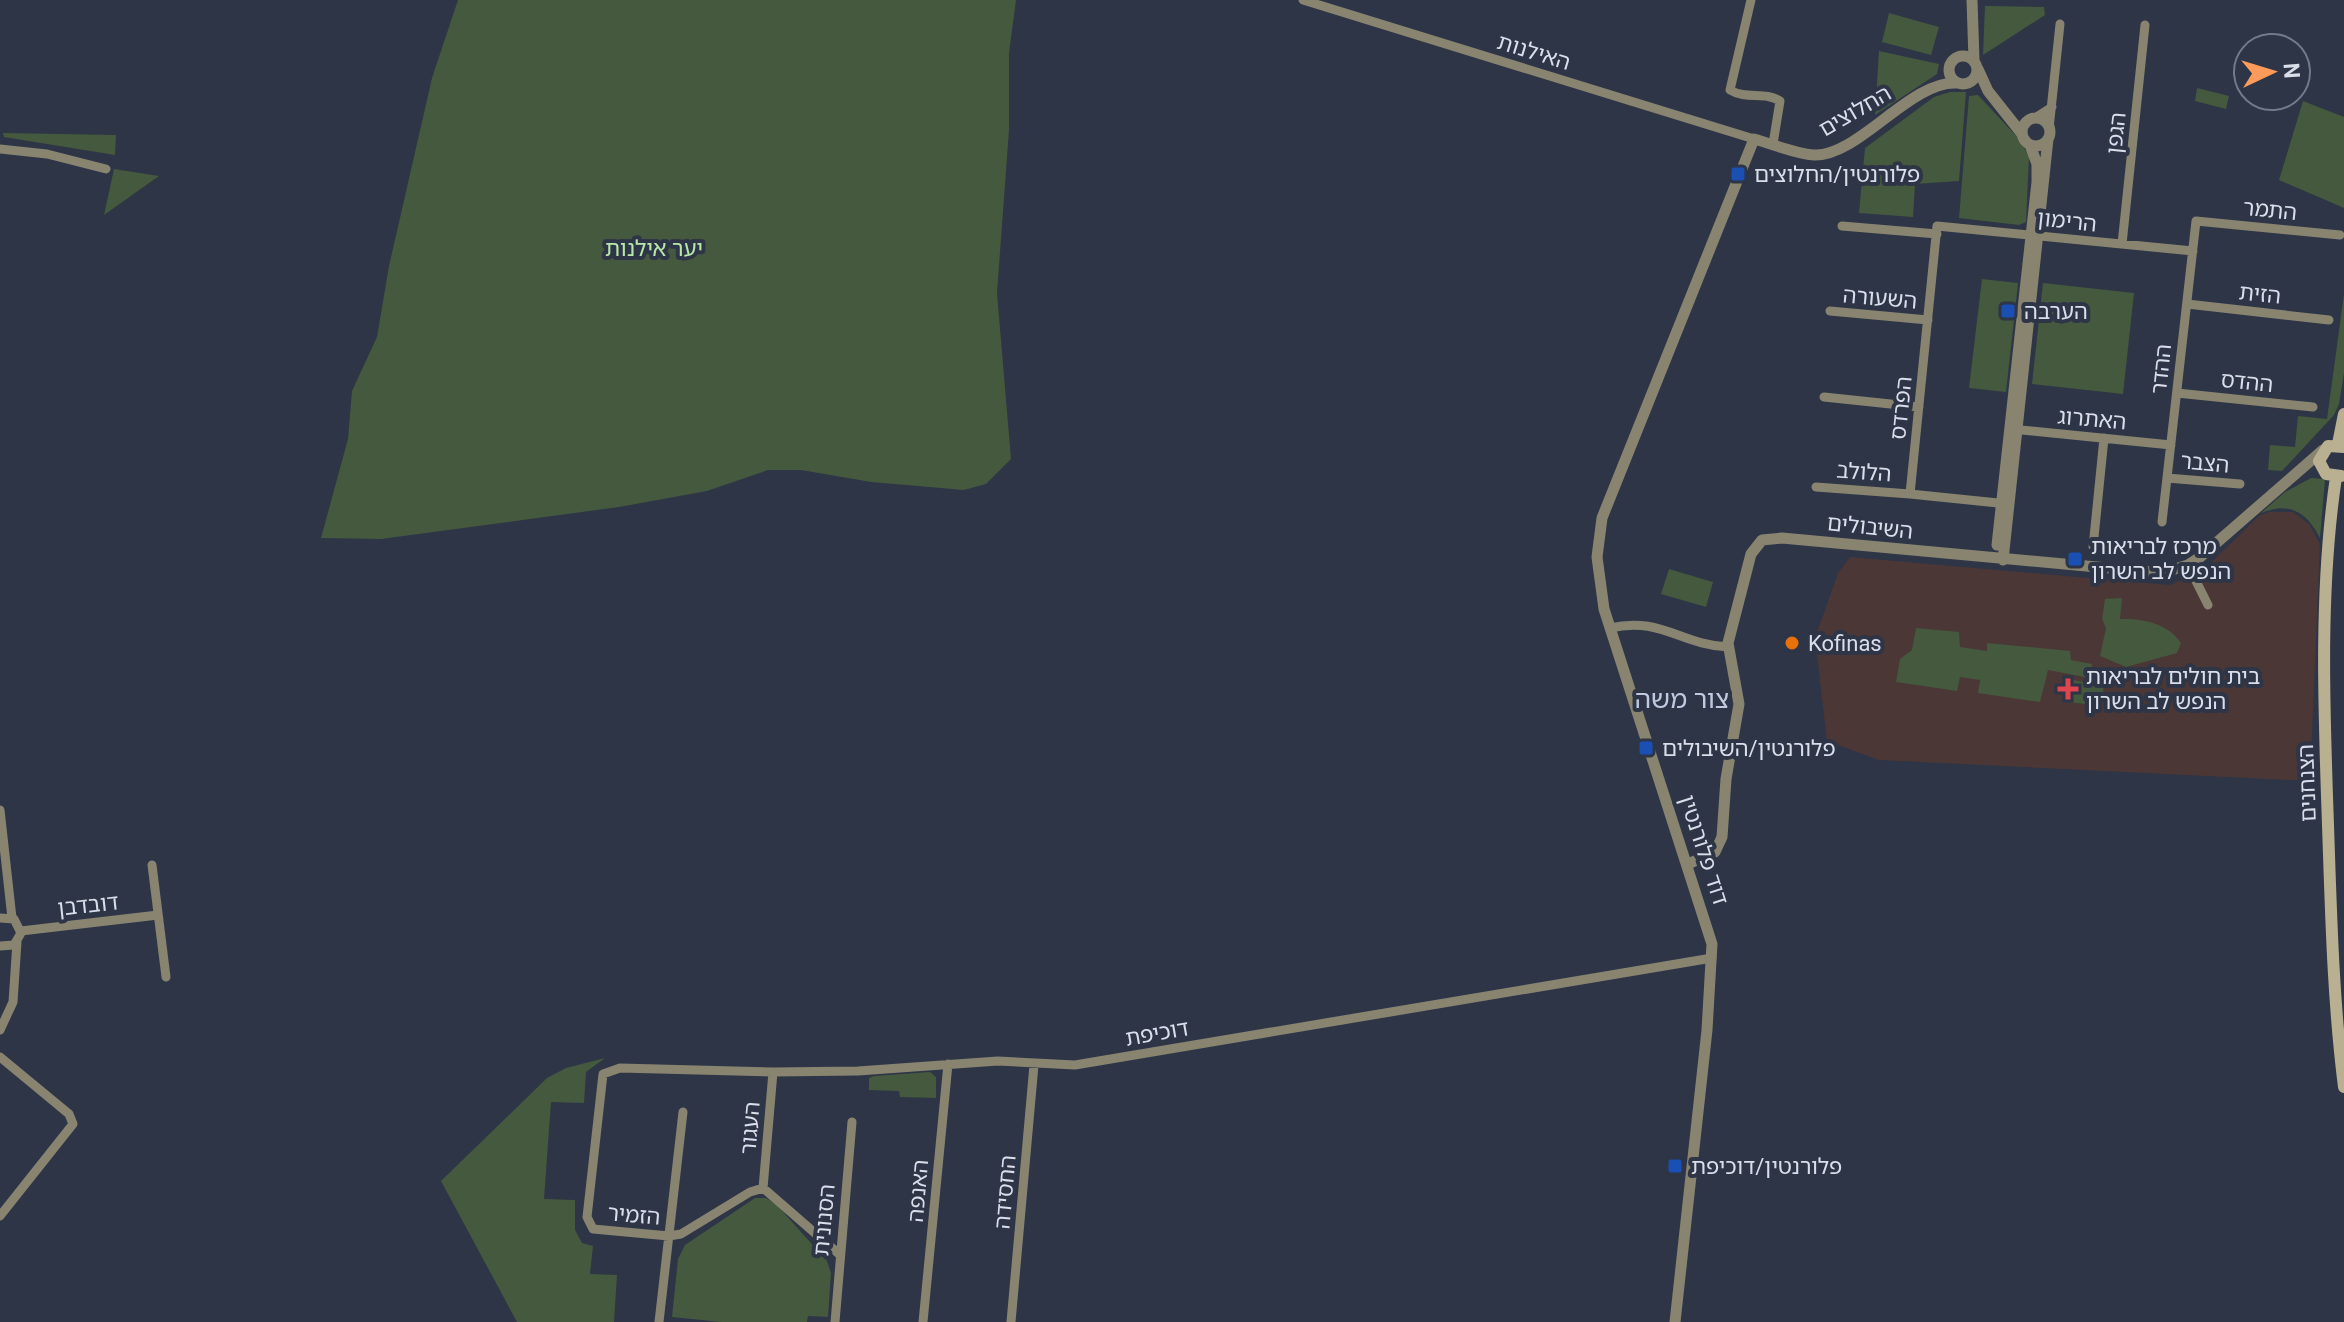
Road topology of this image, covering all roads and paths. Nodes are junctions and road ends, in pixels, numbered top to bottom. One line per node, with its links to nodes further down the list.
1 (1303, 0): 17 (street, האילנות)
2 (1751, 0): 18 (street)
3 (1972, 0): 6 (street, החלוצים)
4 (2060, 24): 12 (street)
5 (2145, 25): 27 (street, הגפן)
6 (1973, 26): 7 (street, החלוצים); 8 (street, החלוצים)
7 (1953, 61): 8 (street); 9 (street); 10 (street, החלוצים)
8 (1976, 65): 9 (street); 11 (street)
9 (1962, 83): 10 (street, החלוצים); 11 (street)
10 (1927, 91): 18 (street, החלוצים)
11 (1994, 97): 13 (street)
12 (2052, 107): 14 (street); 16 (street)
13 (2007, 110): 14 (street); 15 (street)
14 (2032, 118): 15 (street); 16 (street)
15 (2022, 134): 19 (street)
16 (2049, 134): 19 (street); 26 (street)
17 (1754, 139): 18 (street, החלוצים); 55 (street, דוד פלורנטין)
18 (1773, 144)
19 (2030, 145): 26 (street)
20 (0, 149): 21 (street)
21 (106, 169)
22 (2196, 221): 25 (street, התמר); 28 (street, ההדר)
23 (1842, 226): 24 (street, הרימון)
24 (1937, 230): 26 (street, הרימון); 31 (street, הפרדס)
25 (2340, 235)
26 (2035, 236): 27 (street, הרימון); 38 (street)
27 (2122, 244): 28 (street, הרימון)
28 (2193, 251): 29 (street, ההדר)
29 (2187, 304): 32 (street, הזית); 33 (street, ההדר)
30 (1830, 311): 31 (street, השעורה)
31 (1928, 320): 35 (street, הפרדס)
32 (2329, 320)
33 (2177, 393): 36 (street, ההדס); 40 (street, ההדר)
34 (1824, 397): 35 (street)
35 (1919, 407): 48 (street, הפרדס)
36 (2313, 407)
37 (2344, 414): 41 (main road)
38 (2014, 430): 39 (street, האתרוג); 49 (street)
39 (2104, 438): 40 (street, האתרוג); 51 (street)
40 (2171, 445): 45 (street, ההדר)
41 (2341, 446): 42 (main road)
42 (2323, 449): 43 (main road, הצנחנים); 44 (street, השיבולים)
43 (2335, 474): 44 (street, השיבולים); 75 (main road, הצנחנים)
44 (2292, 477): 53 (street, השיבולים)
45 (2167, 478): 46 (street, הצבר); 50 (street, ההדר)
46 (2240, 484)
47 (1816, 487): 48 (street, הלולב)
48 (1910, 494): 49 (street)
49 (2006, 503): 52 (street)
50 (2162, 522)
51 (2093, 547)
52 (1999, 559): 53 (street, השיבולים); 56 (street, השיבולים)
53 (2188, 565): 54 (street)
54 (2208, 605)
55 (1610, 628): 56 (street); 58 (street, דוד פלורנטין)
56 (1729, 647): 58 (street, השיבולים)
57 (0, 810): 62 (street)
58 (1688, 864): 66 (street, דוד פלורנטין)
59 (152, 865): 60 (street)
60 (158, 915): 63 (street, דובדבן); 68 (street)
61 (0, 918): 62 (street)
62 (12, 918): 63 (street)
63 (21, 931): 64 (street)
64 (17, 942): 65 (street); 67 (street)
65 (0, 946): 67 (street)
66 (1712, 958): 72 (street, דוכיפת); 86 (street, דוד פלורנטין)
67 (15, 972): 69 (street)
68 (166, 977)
69 (0, 1030)
70 (0, 1057): 79 (street)
71 (948, 1064): 72 (street, דוכיפת); 73 (street, דוכיפת); 84 (street, האנפה)
72 (1034, 1065): 85 (street, החסידה)
73 (773, 1072): 74 (street, דוכיפת); 78 (street, העגור)
74 (603, 1074): 80 (street, הזמיר)
75 (2344, 1087)
76 (683, 1112): 80 (street)
77 (852, 1122): 81 (street, הסנונית)
78 (763, 1188): 80 (street, הזמיר); 81 (street)
79 (0, 1216)
80 (669, 1236): 82 (street)
81 (839, 1254): 83 (street, הסנונית)
82 (659, 1322)
83 (835, 1322)
84 (923, 1322)
85 (1011, 1322)
86 (1675, 1322)

